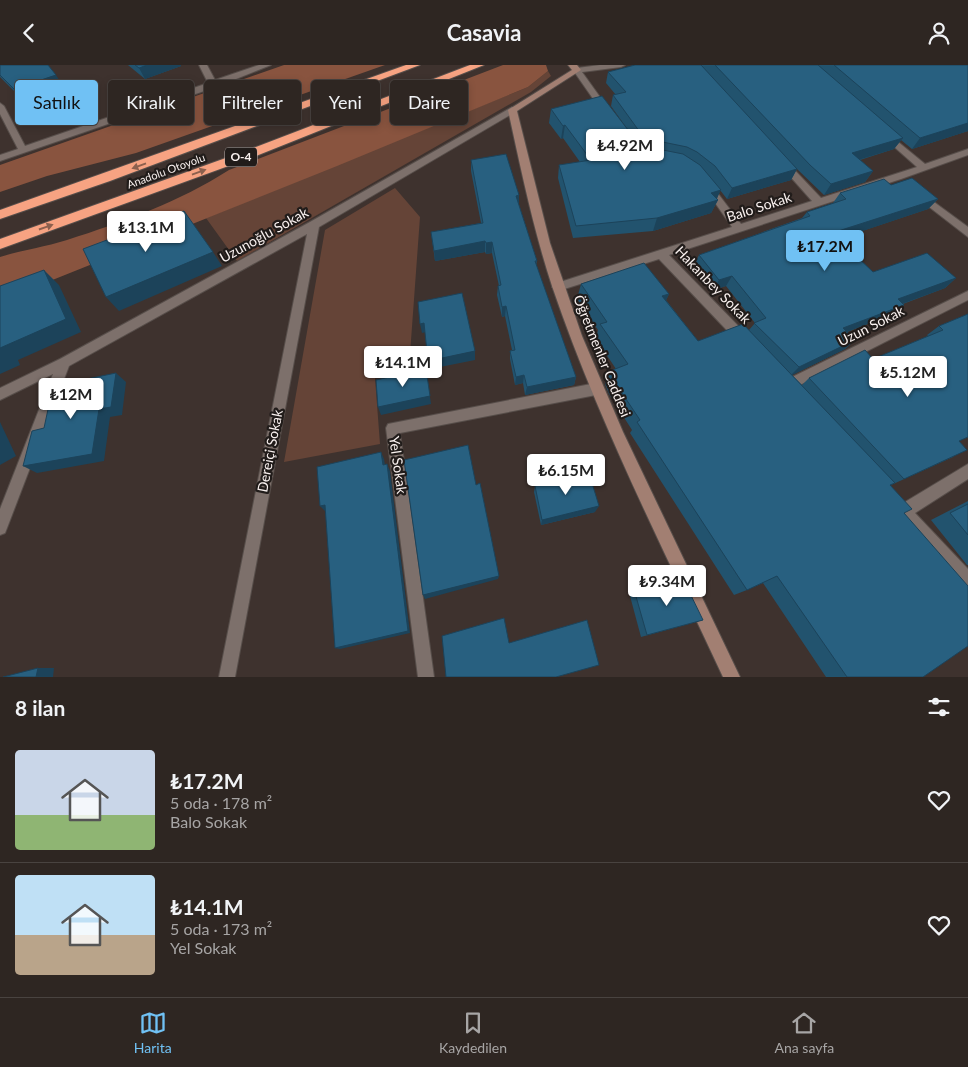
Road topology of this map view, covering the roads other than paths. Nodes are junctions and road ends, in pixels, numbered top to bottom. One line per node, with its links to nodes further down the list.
1 (203, 65): 7 (street)
2 (267, 65): 8 (street)
3 (415, 65): 22 (highway, Anadolu Otoyolu / O-4, one-way to 22)
4 (479, 65): 26 (highway, Anadolu Otoyolu / O-4, one-way to 4)
5 (621, 65): 6 (street)
6 (575, 68): 11 (street); 12 (street)
7 (210, 80)
8 (226, 80)
9 (204, 88): 14 (street)
10 (0, 106): 14 (street)
11 (512, 110): 23 (street, Uzunoğlu Sokak); 28 (street, Öğretmenler Caddesi)
12 (611, 118)
13 (880, 129): 18 (street)
14 (23, 150): 16 (street)
15 (968, 152): 18 (street, Balo Sokak)
16 (0, 158)
17 (779, 159): 21 (street)
18 (924, 168): 20 (street, Balo Sokak)
19 (701, 176): 24 (street)
20 (898, 177): 21 (street, Balo Sokak); 25 (street)
21 (818, 202): 24 (street, Balo Sokak)
22 (0, 215)
23 (314, 225): 31 (street, Uzunoğlu Sokak); 40 (street, Dereiçi Sokak)
24 (738, 229): 27 (street, Balo Sokak)
25 (968, 233)
26 (0, 244)
27 (661, 254): 28 (street, Balo Sokak); 30 (street, Hakanbey Sokak)
28 (558, 287): 33 (street, Öğretmenler Caddesi)
29 (968, 295): 32 (street, Uzun Sokak)
30 (755, 350)
31 (64, 363): 34 (street, Uzunoğlu Sokak); 38 (street)
32 (788, 385)
33 (596, 389): 41 (street, Yel Sokak); 42 (street, Öğretmenler Caddesi)
34 (0, 394)
35 (968, 471): 37 (street)
36 (884, 490): 37 (street)
37 (904, 511): 39 (street)
38 (0, 528)
39 (968, 579)
40 (227, 677)
41 (426, 677)
42 (732, 677)

